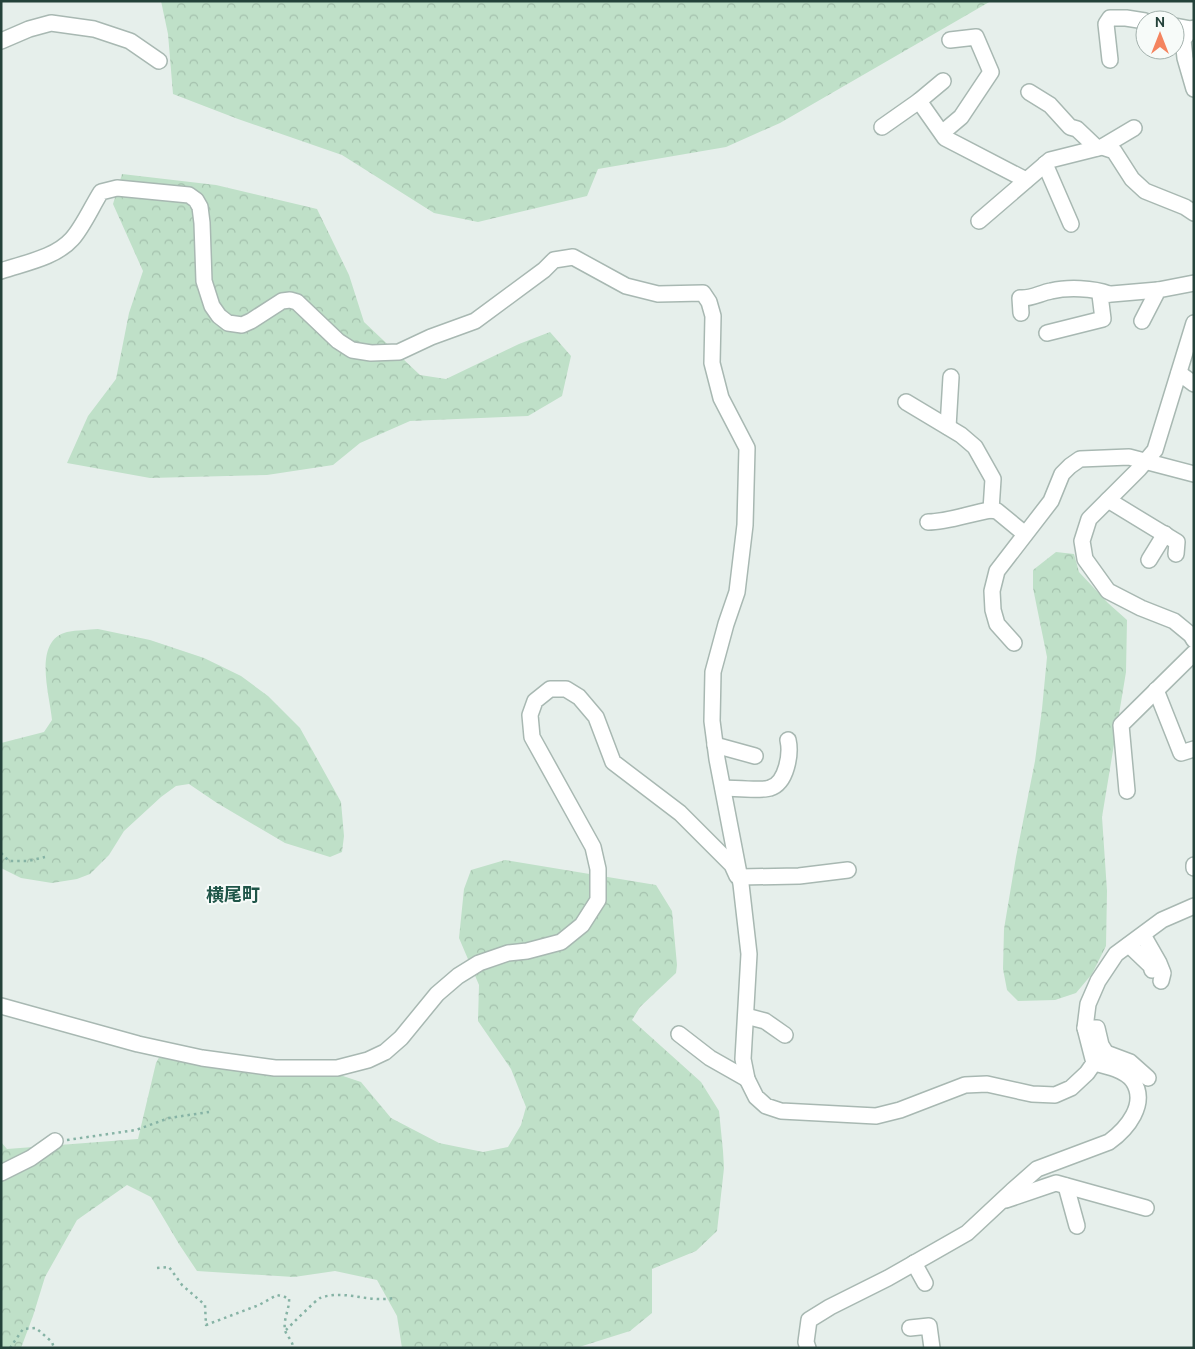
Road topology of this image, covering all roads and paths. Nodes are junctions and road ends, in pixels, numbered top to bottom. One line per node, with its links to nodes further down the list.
1 (1135, 19): 5 (street)
2 (1192, 28): 8 (street)
3 (950, 40): 13 (street)
4 (1, 41): 6 (street)
5 (1110, 60)
6 (159, 61)
7 (943, 81): 10 (street)
8 (1194, 89)
9 (1029, 92): 14 (street)
10 (920, 101): 11 (street); 13 (street)
11 (882, 127)
12 (1134, 128): 14 (street)
13 (942, 133): 16 (street)
14 (1100, 148): 15 (street); 17 (street)
15 (1045, 164): 16 (street); 19 (street)
16 (1026, 180): 18 (street)
17 (1194, 213)
18 (979, 221)
19 (1071, 224)
20 (1, 271): 47 (street)
21 (1194, 283): 22 (street)
22 (1158, 290): 23 (street); 25 (street)
23 (1109, 294): 24 (street); 27 (street)
24 (1021, 313)
25 (1142, 321)
26 (1194, 322): 28 (street)
27 (1047, 333)
28 (1179, 373): 30 (street); 33 (street)
29 (951, 377): 32 (street)
30 (1194, 384)
31 (906, 402): 32 (street)
32 (948, 427): 36 (street)
33 (1145, 462): 34 (street); 35 (street); 38 (street)
34 (1194, 474)
35 (1108, 500): 39 (street); 42 (street)
36 (992, 510): 37 (street); 38 (street)
37 (928, 522)
38 (1025, 534): 43 (street)
39 (1165, 534): 40 (street); 41 (street)
40 (1176, 554)
41 (1149, 560)
42 (1194, 640)
43 (1014, 643)
44 (1194, 653): 45 (street)
45 (1156, 690): 48 (street); 51 (street)
46 (788, 740): 50 (street)
47 (715, 745): 49 (street); 50 (street)
48 (1194, 749)
49 (755, 756)
50 (723, 788): 55 (street)
51 (1127, 791)
52 (1, 853): 53 (path)
53 (45, 857)
54 (848, 870): 55 (street)
55 (741, 881): 59 (street); 60 (street)
56 (1194, 906): 57 (street)
57 (1143, 935): 58 (street); 58 (street)
58 (1129, 945): 61 (street)
59 (1, 1006)
60 (746, 1016): 63 (street); 66 (street)
61 (1084, 1028): 64 (street); 65 (street)
62 (679, 1034): 66 (street)
63 (785, 1035)
64 (1094, 1062): 66 (street); 71 (street)
65 (1148, 1078)
66 (747, 1079)
67 (209, 1112): 68 (path)
68 (55, 1142): 69 (street)
69 (1, 1173)
70 (1066, 1186): 71 (street); 72 (street); 73 (street)
71 (1000, 1202): 74 (street)
72 (1146, 1208)
73 (1077, 1226)
74 (914, 1263): 76 (street); 83 (street)
75 (157, 1268): 79 (path)
76 (925, 1284)
77 (392, 1298): 79 (path)
78 (910, 1328): 84 (street)
79 (285, 1331): 82 (path)
80 (10, 1348): 81 (path)
81 (54, 1348)
82 (293, 1348)
83 (808, 1348)
84 (932, 1348)

